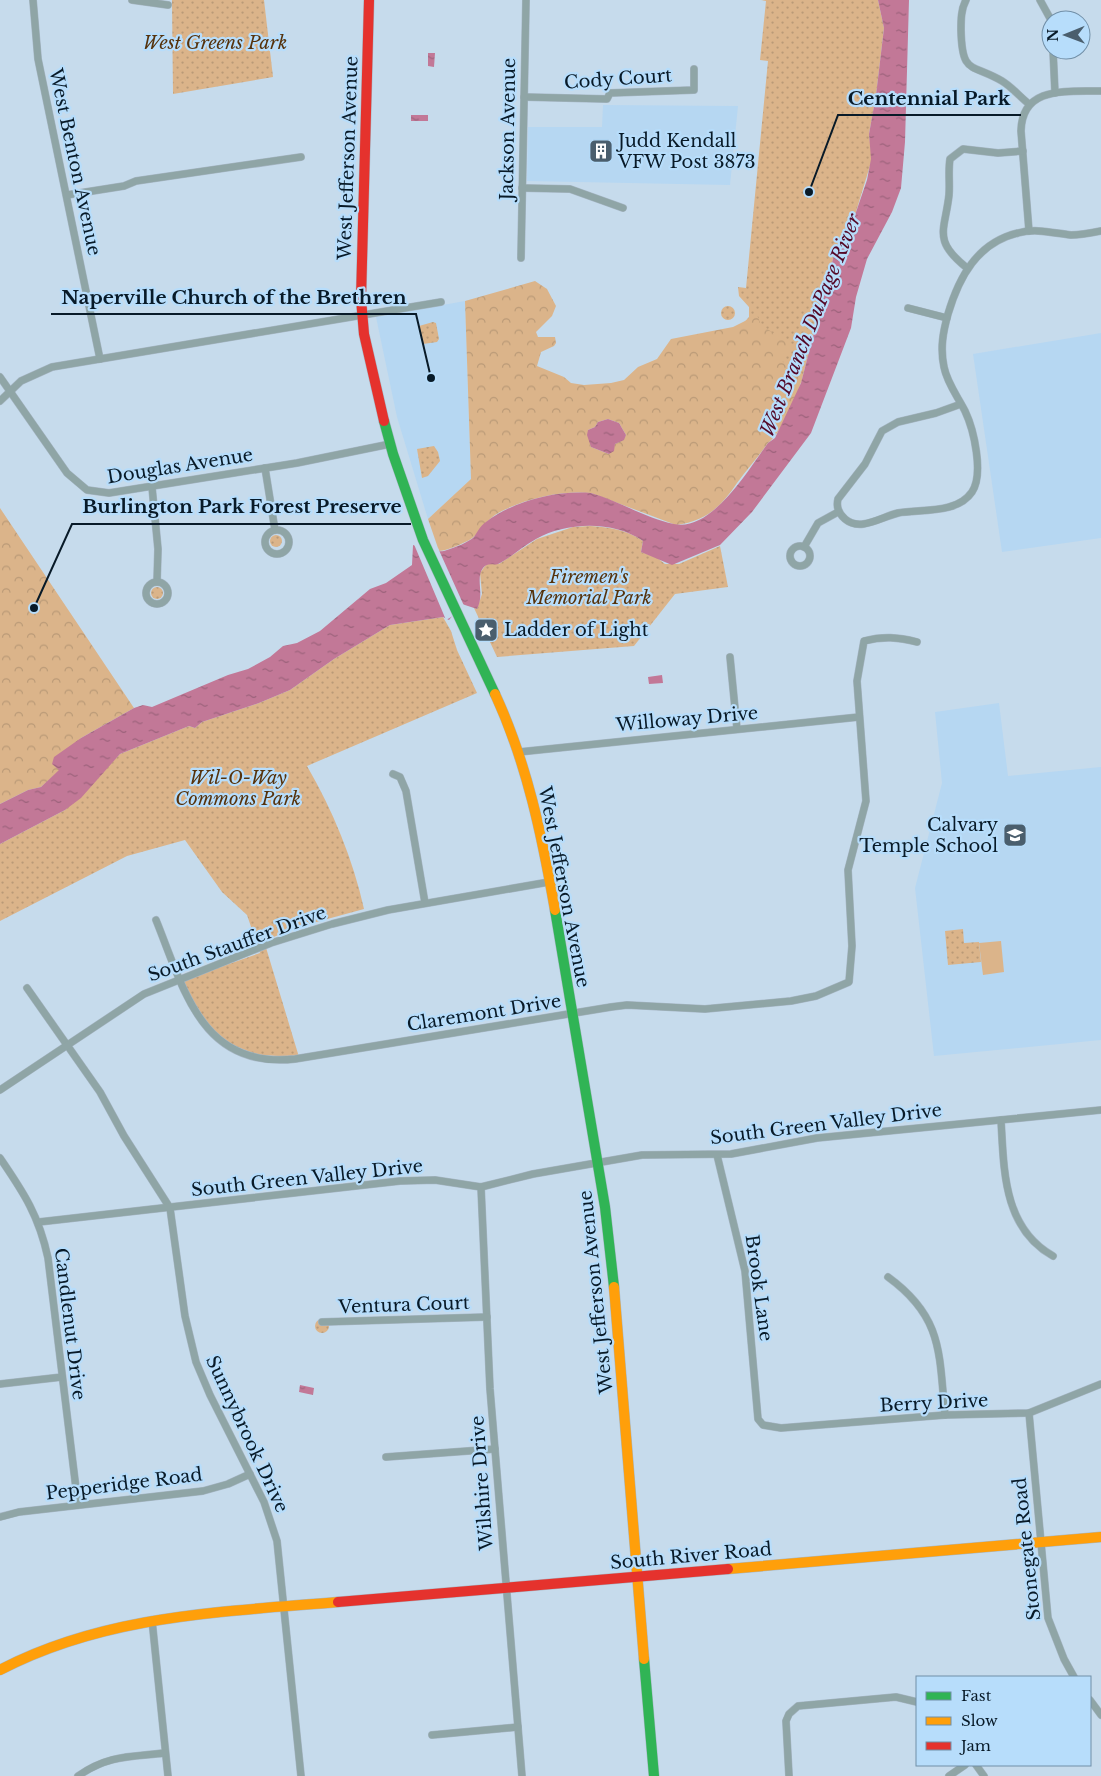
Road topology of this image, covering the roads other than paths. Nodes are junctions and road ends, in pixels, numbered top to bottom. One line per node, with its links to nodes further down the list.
1 (33, 0): 16 (street, West Benton Avenue)
2 (132, 0): 6 (street)
3 (368, 0): 24 (street, West Jefferson Avenue)
4 (526, 0): 11 (street, Jackson Avenue)
5 (966, 0): 12 (street)
6 (168, 5)
7 (1053, 60): 10 (street)
8 (694, 69): 11 (street, Cody Court)
9 (1101, 91): 10 (street)
10 (1055, 93): 12 (street)
11 (524, 97): 15 (street, Jackson Avenue)
12 (1029, 104): 13 (street)
13 (1023, 151): 18 (street); 21 (street)
14 (301, 157): 16 (street)
15 (522, 188): 17 (street); 20 (street, Jackson Avenue)
16 (67, 195): 26 (street, West Benton Avenue)
17 (623, 208)
18 (1029, 231): 19 (street); 21 (street)
19 (1101, 231)
20 (520, 258)
21 (967, 268): 25 (street)
22 (441, 302): 24 (street)
23 (908, 308): 25 (street)
24 (361, 314): 26 (street); 31 (street, West Jefferson Avenue)
25 (947, 318): 30 (street)
26 (100, 359): 28 (street)
27 (0, 377): 28 (street, Douglas Avenue)
28 (10, 391): 29 (street); 33 (street, Douglas Avenue)
29 (0, 400)
30 (961, 404): 34 (street); 34 (street)
31 (390, 444): 32 (street, Douglas Avenue); 42 (street, West Jefferson Avenue)
32 (265, 468): 33 (street, Douglas Avenue); 35 (street)
33 (152, 487): 37 (street)
34 (838, 512): 36 (street)
35 (275, 530)
36 (804, 547)
37 (157, 582)
38 (918, 642): 40 (street, Claremont Drive)
39 (730, 657): 41 (street)
40 (859, 717): 41 (street, Willoway Drive); 49 (street, Claremont Drive)
41 (737, 729): 42 (street, Willoway Drive)
42 (519, 752): 44 (street, West Jefferson Avenue)
43 (393, 774): 45 (street)
44 (549, 882): 45 (street, South Stauffer Drive); 49 (street, West Jefferson Avenue)
45 (425, 903): 47 (street, South Stauffer Drive)
46 (156, 920): 47 (street, Claremont Drive)
47 (180, 979): 49 (street, Claremont Drive); 50 (street, South Stauffer Drive)
48 (27, 988): 50 (street, Sunnybrook Drive)
49 (571, 1013): 56 (street, West Jefferson Avenue)
50 (67, 1046): 51 (street, South Stauffer Drive); 58 (street, Sunnybrook Drive)
51 (0, 1090)
52 (1101, 1110): 53 (street, South Green Valley Drive)
53 (1001, 1120): 54 (street, South Green Valley Drive); 60 (street)
54 (717, 1155): 56 (street, South Green Valley Drive); 69 (street, Brook Lane)
55 (0, 1158): 59 (street, Candlenut Drive)
56 (596, 1162): 57 (street, South Green Valley Drive); 77 (street, West Jefferson Avenue)
57 (482, 1187): 58 (street, South Green Valley Drive); 62 (street, Wilshire Drive)
58 (170, 1208): 59 (street, South Green Valley Drive); 72 (street, Sunnybrook Drive)
59 (39, 1222): 64 (street, Candlenut Drive)
60 (1053, 1256)
61 (888, 1277): 68 (street)
62 (487, 1317): 63 (street, Ventura Court); 70 (street, Wilshire Drive)
63 (322, 1322)
64 (62, 1377): 65 (street); 73 (street, Candlenut Drive)
65 (0, 1384)
66 (1101, 1384): 67 (street, Berry Drive)
67 (1029, 1413): 68 (street, Berry Drive); 76 (street, Stonegate Road)
68 (944, 1415): 69 (street, Berry Drive)
69 (763, 1425)
70 (495, 1449): 71 (street); 78 (street, Wilshire Drive)
71 (386, 1457)
72 (250, 1474): 73 (street, Pepperidge Road); 79 (street, Sunnybrook Drive)
73 (78, 1505): 74 (street, Pepperidge Road)
74 (0, 1517)
75 (1101, 1538): 76 (street, South River Road)
76 (1040, 1542): 77 (street, South River Road); 82 (street, Stonegate Road)
77 (638, 1577): 78 (street, South River Road); 94 (street, West Jefferson Avenue)
78 (505, 1588): 79 (street, South River Road); 86 (street, Wilshire Drive)
79 (283, 1606): 80 (street, South River Road); 92 (street, Sunnybrook Drive)
80 (152, 1620): 81 (street, South River Road); 88 (street)
81 (0, 1670)
82 (1073, 1676)
83 (1091, 1701): 85 (street)
84 (916, 1702): 95 (street)
85 (1101, 1715)
86 (518, 1727): 87 (street); 93 (street, Wilshire Drive)
87 (432, 1735)
88 (165, 1753): 90 (street); 91 (street)
89 (964, 1766): 96 (street)
90 (78, 1776)
91 (168, 1776)
92 (301, 1776)
93 (522, 1776)
94 (654, 1776)
95 (789, 1776)
96 (949, 1776)

